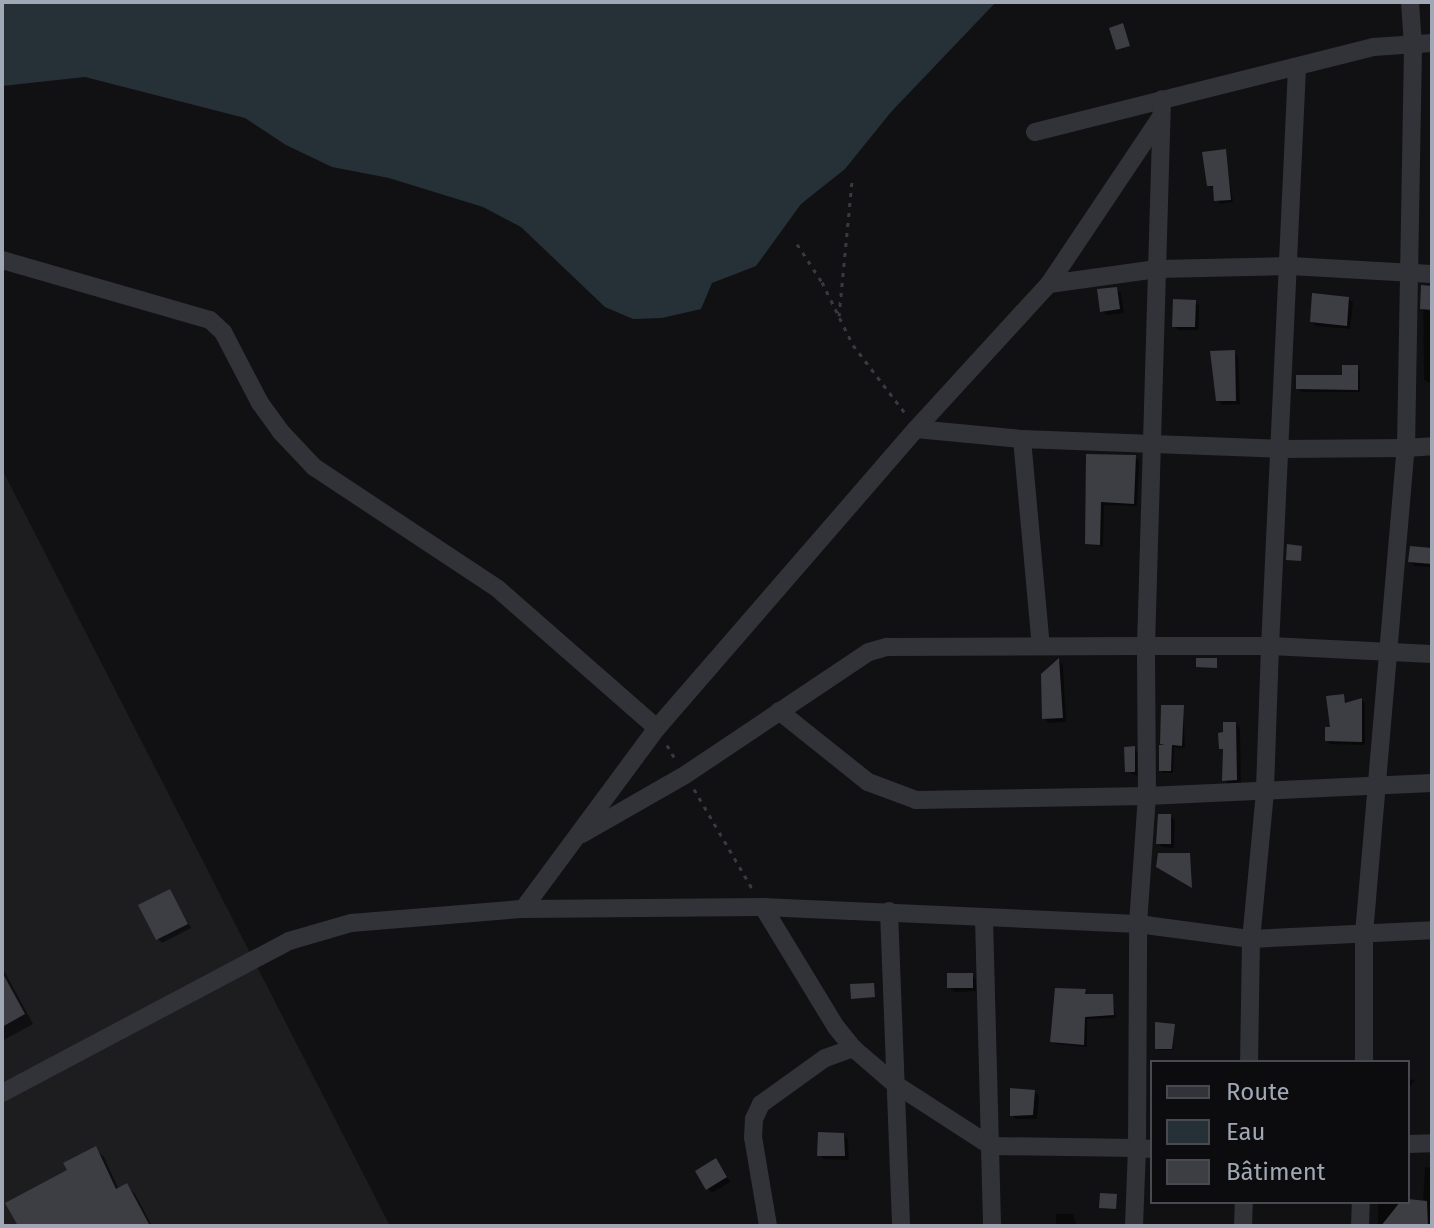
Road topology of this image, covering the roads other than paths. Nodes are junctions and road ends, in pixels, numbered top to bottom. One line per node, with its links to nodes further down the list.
1 (1410, 2): 3 (street)
2 (1432, 43): 3 (street)
3 (1413, 46): 4 (street); 10 (street)
4 (1297, 68): 5 (street); 8 (street)
5 (1161, 108): 6 (street); 9 (street); 12 (street)
6 (1035, 132)
7 (2, 260): 25 (street)
8 (1290, 266): 9 (street); 10 (street); 18 (street)
9 (1157, 269): 12 (street); 15 (street)
10 (1411, 271): 11 (street); 17 (street)
11 (1432, 274)
12 (1049, 284): 13 (street)
13 (916, 429): 14 (street); 25 (street)
14 (1022, 439): 15 (street); 19 (street)
15 (1152, 444): 18 (street); 20 (street)
16 (1432, 446): 17 (street)
17 (1406, 448): 18 (street); 22 (street)
18 (1280, 449): 21 (street)
19 (1041, 646): 20 (street); 24 (street)
20 (1146, 646): 21 (street); 29 (street)
21 (1270, 646): 22 (street); 28 (street)
22 (1390, 652): 23 (street); 26 (street)
23 (1432, 654)
24 (779, 711): 29 (street); 30 (street)
25 (657, 728): 30 (street)
26 (1379, 783): 27 (street); 28 (street); 37 (street)
27 (1432, 783)
28 (1265, 792): 29 (street); 38 (street)
29 (1147, 796): 35 (street)
30 (576, 838): 32 (street)
31 (763, 907): 32 (street); 33 (street); 39 (street)
32 (523, 909): 43 (street)
33 (889, 911): 34 (street); 42 (street)
34 (984, 918): 35 (street); 46 (street)
35 (1138, 924): 38 (street); 47 (street)
36 (1432, 930): 37 (street)
37 (1364, 934): 38 (street); 41 (street)
38 (1251, 939): 40 (street)
39 (853, 1048): 42 (street); 50 (street)
40 (1249, 1060)
41 (1364, 1060)
42 (895, 1084): 46 (street); 51 (street)
43 (2, 1093)
44 (1432, 1143): 45 (street)
45 (1410, 1144)
46 (991, 1146): 47 (street); 52 (street)
47 (1145, 1148): 53 (street)
48 (1244, 1204): 54 (street)
49 (1361, 1204): 55 (street)
50 (768, 1226)
51 (901, 1226)
52 (992, 1226)
53 (1134, 1226)
54 (1243, 1226)
55 (1360, 1226)

